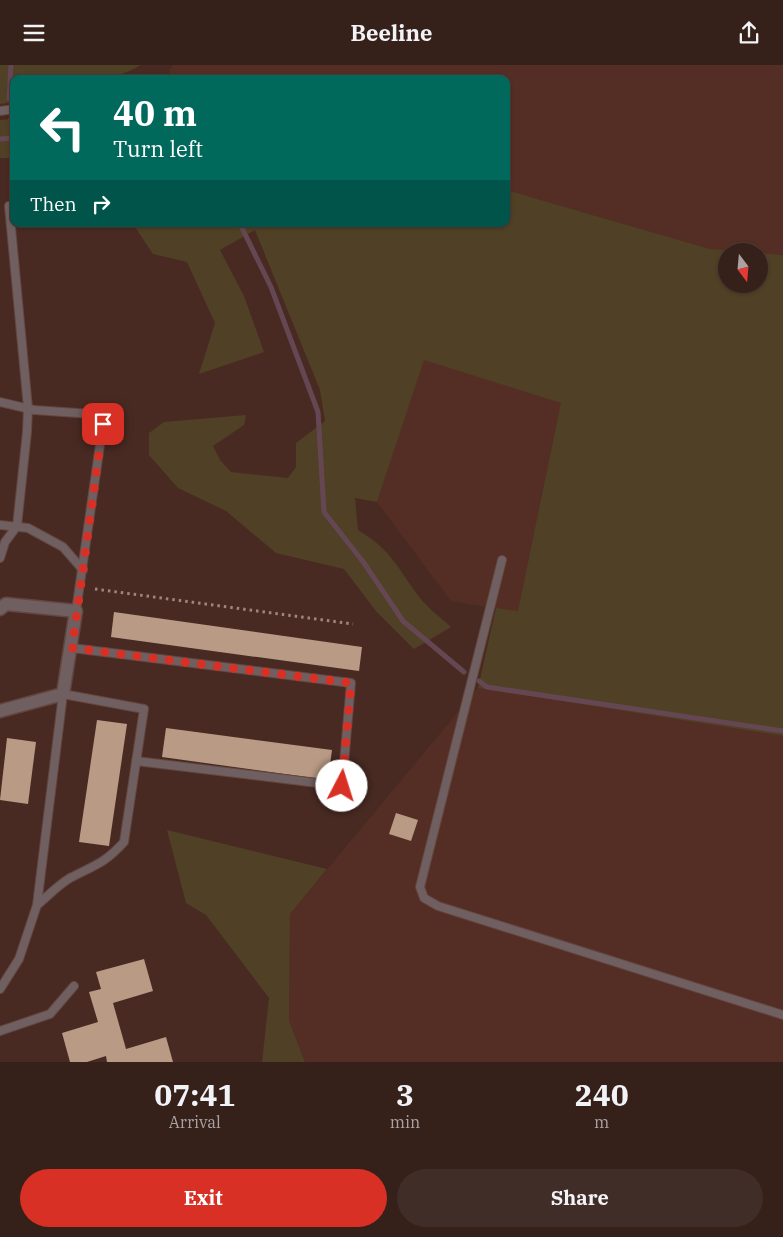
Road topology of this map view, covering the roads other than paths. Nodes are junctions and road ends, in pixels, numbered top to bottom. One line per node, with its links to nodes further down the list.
1 (9, 206): 2 (lane)
2 (10, 217)
3 (11, 227): 5 (lane)
4 (0, 402): 5 (lane)
5 (28, 408): 7 (lane); 10 (lane)
6 (0, 525): 7 (lane)
7 (16, 527): 8 (lane); 10 (lane)
8 (0, 558)
9 (502, 560): 20 (lane)
10 (83, 570): 12 (lane)
11 (0, 609): 12 (street)
12 (76, 611): 13 (street)
13 (72, 648): 14 (street); 16 (lane)
14 (63, 695): 15 (street); 16 (lane); 17 (lane)
15 (0, 711)
16 (136, 761): 17 (lane)
17 (37, 905): 19 (lane)
18 (74, 986): 21 (lane)
19 (0, 989)
20 (783, 1015)
21 (0, 1031)

